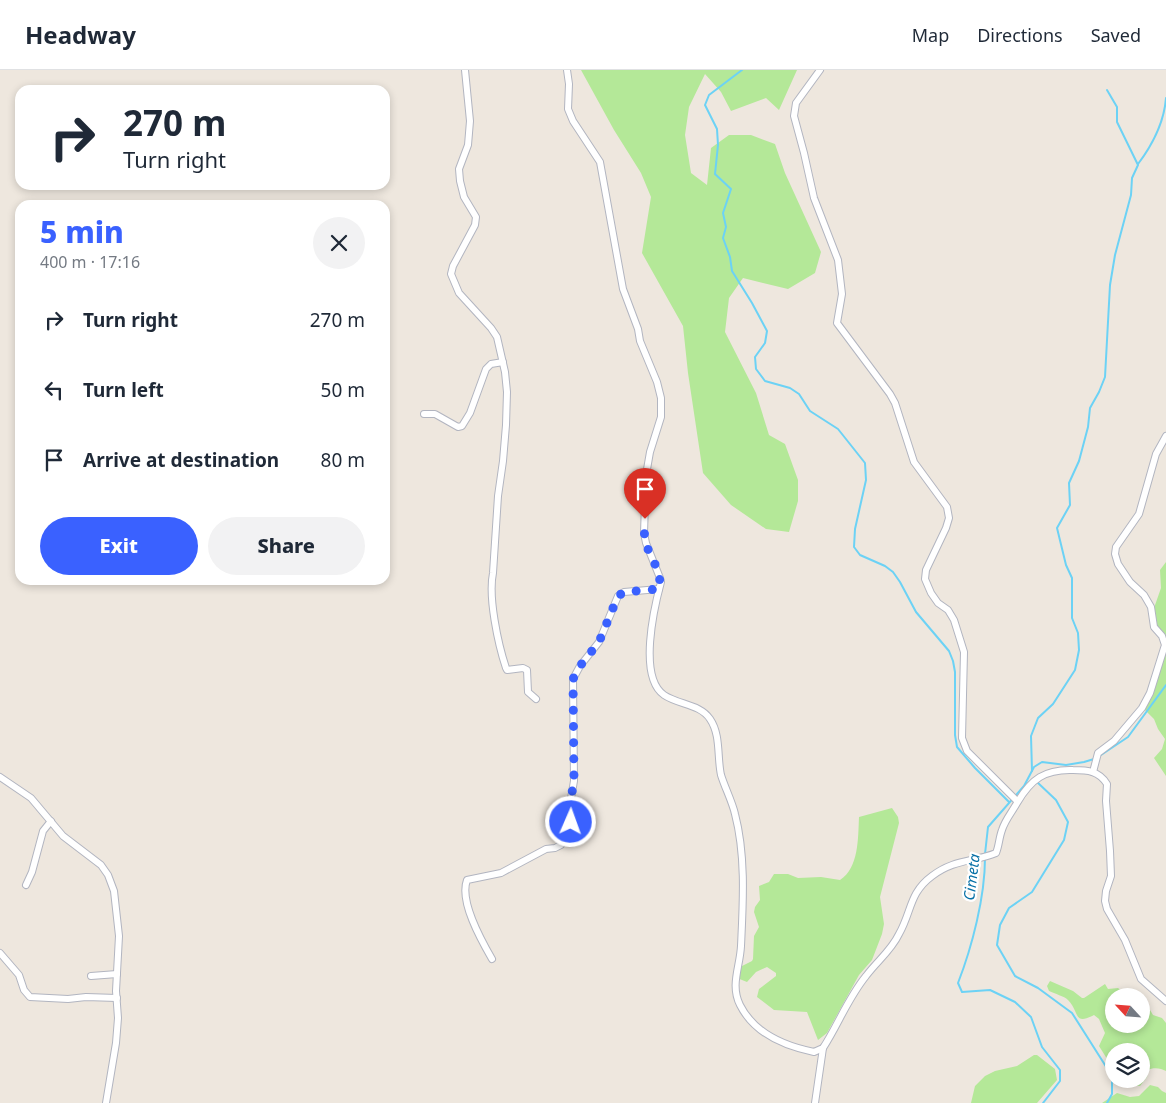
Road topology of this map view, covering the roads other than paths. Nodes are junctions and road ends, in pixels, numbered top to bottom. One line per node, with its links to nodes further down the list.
1 (465, 70): 4 (street)
2 (567, 70): 7 (street)
3 (820, 70): 11 (street)
4 (503, 362): 5 (street); 8 (street)
5 (424, 414)
6 (1166, 436): 9 (street)
7 (659, 589): 15 (street); 20 (street)
8 (536, 699)
9 (1093, 772): 11 (street); 19 (street)
10 (0, 777): 12 (street)
11 (1014, 798): 20 (street)
12 (51, 821): 13 (street); 16 (street)
13 (26, 885)
14 (0, 954): 18 (street)
15 (492, 959)
16 (117, 974): 17 (street); 18 (street)
17 (91, 976)
18 (117, 998): 21 (street)
19 (1166, 1001)
20 (823, 1048): 22 (street)
21 (106, 1103)
22 (814, 1103)

